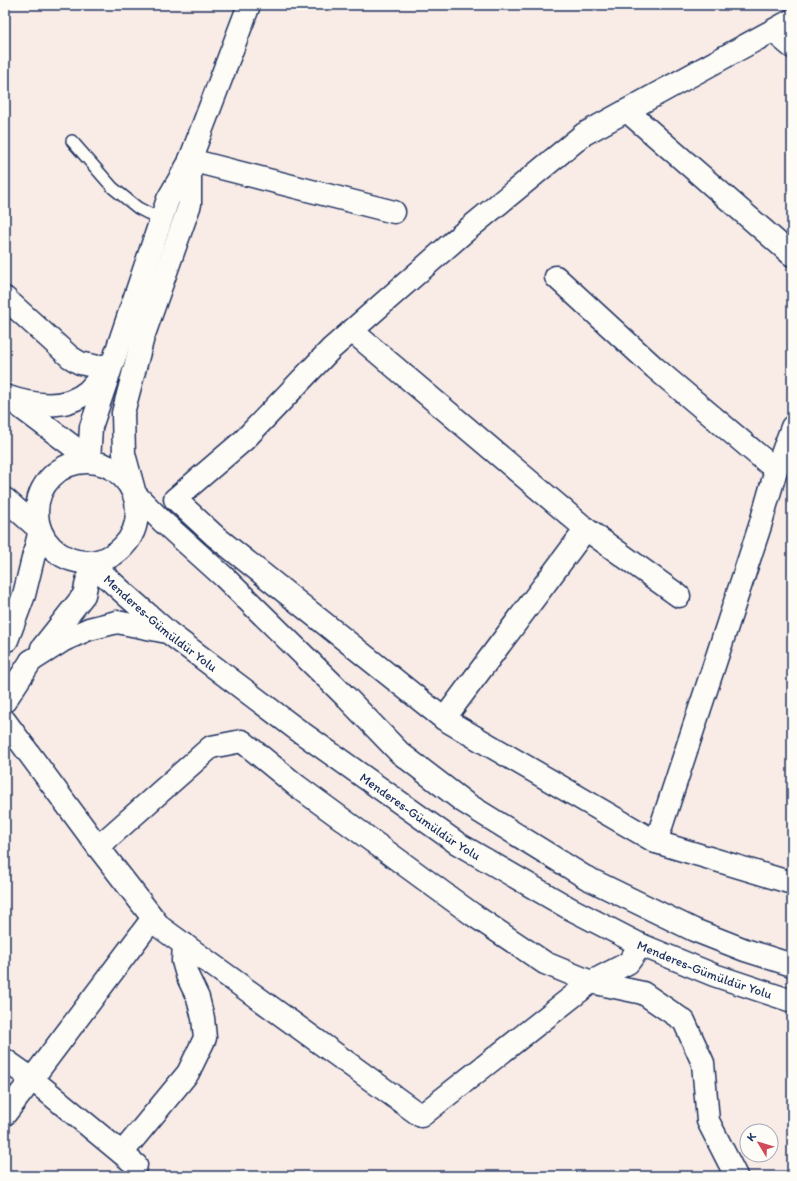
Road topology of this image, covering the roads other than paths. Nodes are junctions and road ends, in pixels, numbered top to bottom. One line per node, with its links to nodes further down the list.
1 (249, 5): 7 (street)
2 (792, 20): 3 (street)
3 (772, 31): 4 (street); 5 (street)
4 (792, 47)
5 (627, 111): 10 (street); 13 (street)
6 (72, 141): 9 (lane)
7 (190, 160): 8 (street); 9 (street); 19 (street)
8 (394, 212)
9 (161, 220): 14 (street)
10 (792, 255)
11 (556, 277): 18 (street)
12 (5, 298): 14 (street)
13 (352, 331): 21 (street); 29 (street)
14 (112, 364): 15 (street); 17 (street)
15 (5, 396): 17 (street)
16 (792, 429): 18 (street)
17 (89, 461): 19 (street); 22 (street)
18 (776, 470): 31 (street)
19 (134, 494): 23 (street); 37 (street)
20 (5, 499): 22 (street)
21 (586, 529): 24 (street); 29 (street)
22 (40, 530): 23 (street); 26 (street)
23 (92, 563): 25 (street, Menderes-Gümüldür Yolu); 27 (street)
24 (678, 596)
25 (169, 633): 27 (street); 36 (street, Menderes-Gümüldür Yolu)
26 (6, 641)
27 (31, 661): 28 (street)
28 (5, 701)
29 (444, 720): 31 (street)
30 (5, 721): 32 (street)
31 (656, 842): 33 (street)
32 (98, 846): 34 (street); 38 (street)
33 (792, 883)
34 (153, 918): 35 (street); 41 (street)
35 (184, 944): 38 (street); 41 (street)
36 (641, 945): 38 (street); 39 (street, Menderes-Gümüldür Yolu)
37 (792, 965)
38 (591, 982): 43 (street)
39 (792, 1001)
40 (5, 1060): 41 (street)
41 (32, 1080): 42 (street)
42 (5, 1114)
43 (736, 1176)

